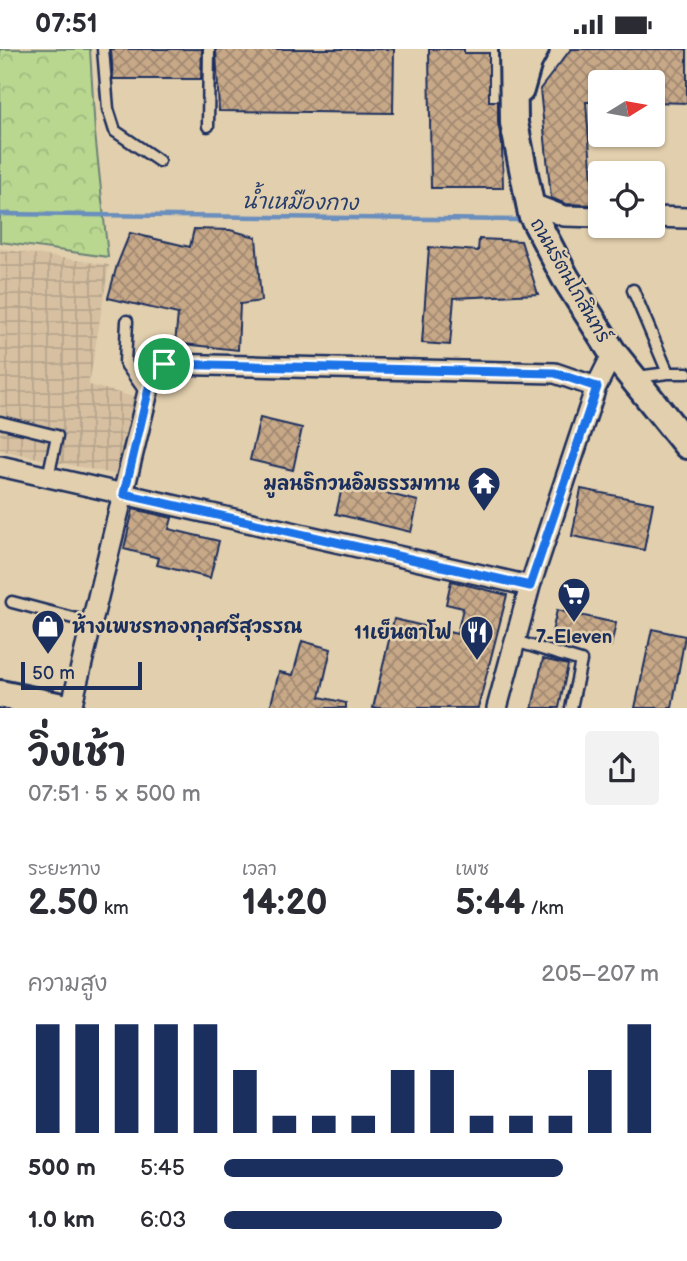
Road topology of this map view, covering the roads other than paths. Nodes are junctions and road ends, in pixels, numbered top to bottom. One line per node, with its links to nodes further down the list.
1 (103, 49): 7 (lane)
2 (209, 49): 6 (lane)
3 (513, 49): 5 (street, ถนนรัตนโกสินทร์)
4 (535, 49): 5 (street)
5 (514, 114): 8 (street, ถนนรัตนโกสินทร์)
6 (208, 126)
7 (159, 161)
8 (531, 208): 9 (street); 14 (street, ถนนรัตนโกสินทร์)
9 (588, 217)
10 (665, 217): 11 (street)
11 (687, 218)
12 (634, 290): 15 (lane)
13 (127, 321): 19 (lane)
14 (613, 353): 17 (street, ถนนรัตนโกสินทร์); 18 (street)
15 (668, 373): 16 (lane); 17 (lane)
16 (687, 373)
17 (633, 377): 21 (street, ถนนรัตนโกสินทร์)
18 (597, 387): 19 (street); 25 (street)
19 (148, 395): 24 (street)
20 (0, 422): 23 (lane)
21 (687, 445)
22 (0, 466): 23 (street)
23 (48, 477): 24 (street)
24 (124, 494): 25 (street); 27 (street)
25 (530, 586): 28 (street)
26 (12, 602): 27 (lane)
27 (92, 623): 30 (street)
28 (515, 641): 31 (street); 32 (lane)
29 (0, 694): 30 (street)
30 (69, 708)
31 (497, 708)
32 (570, 708)

